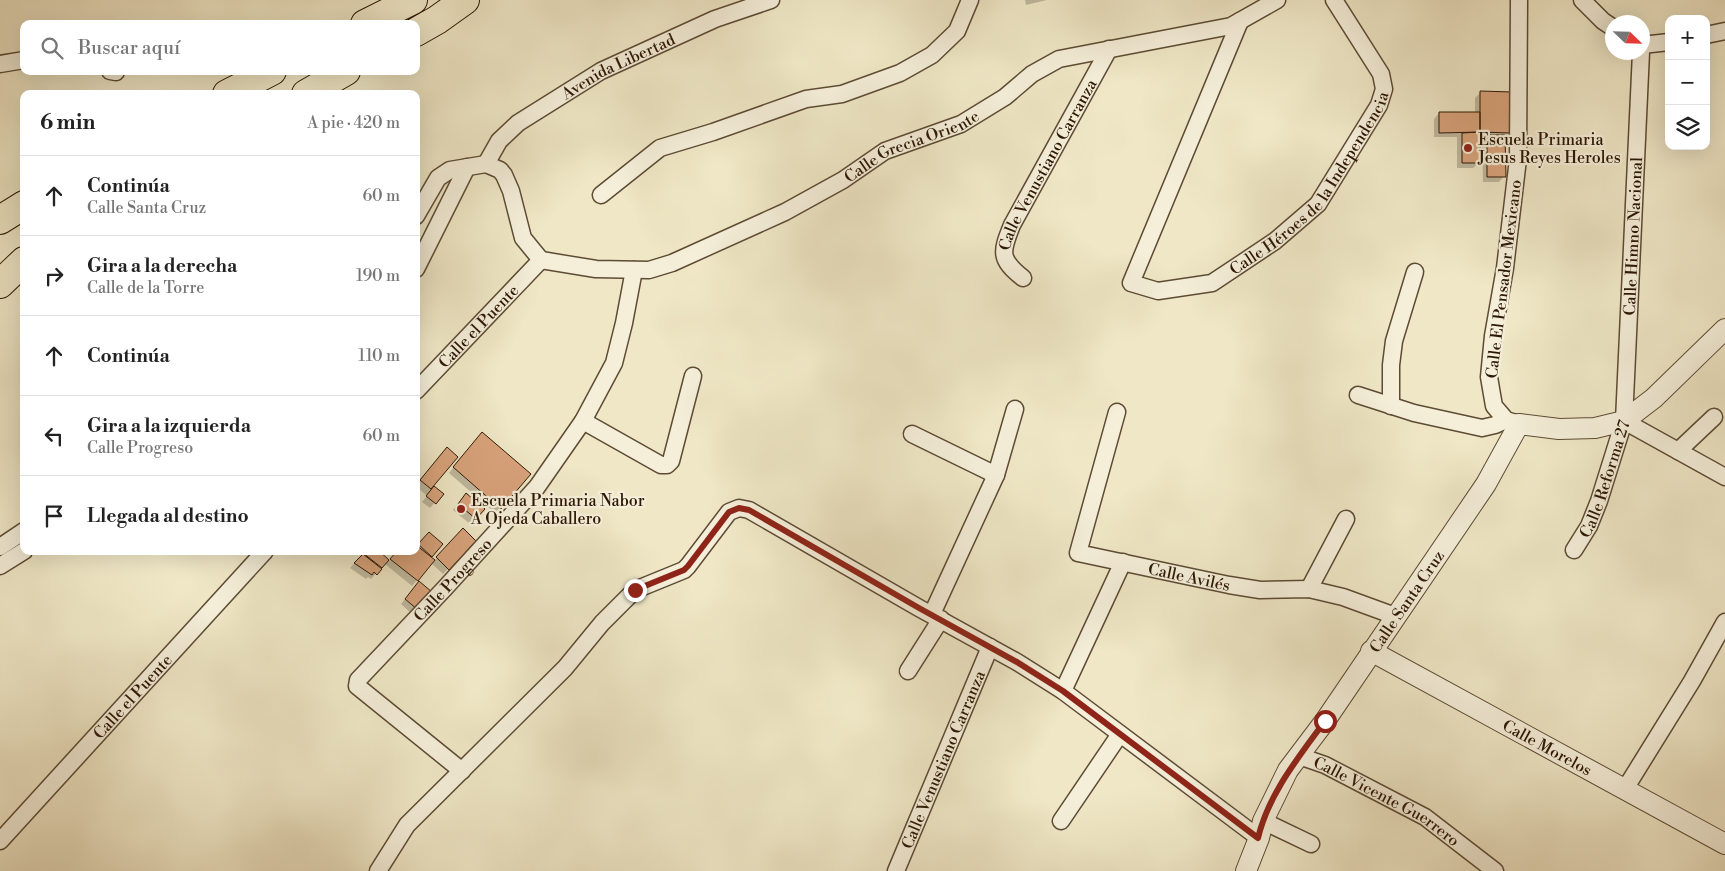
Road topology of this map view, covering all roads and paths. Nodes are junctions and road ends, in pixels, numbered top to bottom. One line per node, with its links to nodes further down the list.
1 (413, 0): 9 (highway)
2 (465, 0): 12 (highway)
3 (771, 0): 25 (street, Avenida Libertad)
4 (970, 0): 27 (street)
5 (1277, 0): 10 (street, Calle Grecia Oriente)
6 (1334, 0): 10 (street, Calle Héroes de la Independencia)
7 (1519, 0): 48 (street, Calle El Pensador Mexicano)
8 (1582, 0): 11 (street)
9 (373, 20)
10 (1240, 21): 17 (street, Calle Grecia Oriente)
11 (1605, 22)
12 (420, 30)
13 (1725, 31): 14 (street)
14 (1710, 34)
15 (1665, 42): 16 (street)
16 (1650, 44)
17 (1109, 49): 34 (street, Calle Grecia Oriente); 36 (street, Calle Venustiano Carranza)
18 (1641, 60): 47 (street, Calle Himno Nacional)
19 (20, 61): 20 (street)
20 (0, 64)
21 (264, 75): 23 (highway)
22 (339, 75): 24 (highway)
23 (235, 90)
24 (313, 90)
25 (486, 164): 26 (street); 31 (street)
26 (467, 167): 28 (street); 32 (street)
27 (601, 194)
28 (420, 209)
29 (20, 249): 30 (highway)
30 (0, 259)
31 (541, 260): 34 (street, Calle Grecia Oriente); 40 (street, Calle el Puente)
32 (420, 261)
33 (20, 265): 37 (highway)
34 (634, 270): 46 (street, Calle Progreso)
35 (1415, 272): 42 (street)
36 (1023, 278)
37 (0, 284)
38 (1725, 329): 47 (street, Calle Reforma 27)
39 (693, 376): 46 (street)
40 (420, 387)
41 (1358, 395): 42 (street)
42 (1391, 406): 48 (street)
43 (1015, 409): 51 (street)
44 (1117, 412): 59 (street, Calle Avilés)
45 (1714, 416): 50 (street)
46 (583, 421): 71 (street, Calle Progreso)
47 (1624, 421): 48 (street); 50 (street); 56 (street, Calle Reforma 27)
48 (1513, 422): 62 (street, Calle Santa Cruz)
49 (912, 434): 51 (street)
50 (1678, 451): 52 (street)
51 (996, 475): 63 (street)
52 (1725, 477)
53 (1346, 519): 61 (street)
54 (20, 534): 55 (street)
55 (0, 547)
56 (1574, 550)
57 (20, 554): 60 (street)
58 (262, 555): 75 (street, Calle el Puente)
59 (1122, 562): 61 (street, Calle Avilés); 68 (street)
60 (0, 566)
61 (1309, 589): 62 (street, Calle Avilés)
62 (1395, 616): 66 (street, Calle Santa Cruz)
63 (936, 617): 65 (street); 67 (street); 71 (street)
64 (1723, 625): 72 (street)
65 (990, 646): 68 (street); 79 (street, Calle Venustiano Carranza)
66 (1372, 650): 70 (street, Calle Santa Cruz); 72 (street, Calle Morelos)
67 (908, 671)
68 (1063, 691): 69 (street)
69 (1120, 734): 73 (street); 74 (street)
70 (1299, 756): 74 (street, Calle Santa Cruz); 81 (street, Calle Vicente Guerrero)
71 (462, 770): 78 (street)
72 (1625, 789): 77 (street, Calle Morelos)
73 (1061, 821)
74 (1261, 830): 76 (street); 80 (street, Calle Santa Cruz)
75 (0, 841)
76 (1312, 844)
77 (1725, 844)
78 (378, 871)
79 (896, 871)
80 (1246, 871)
81 (1495, 871)

